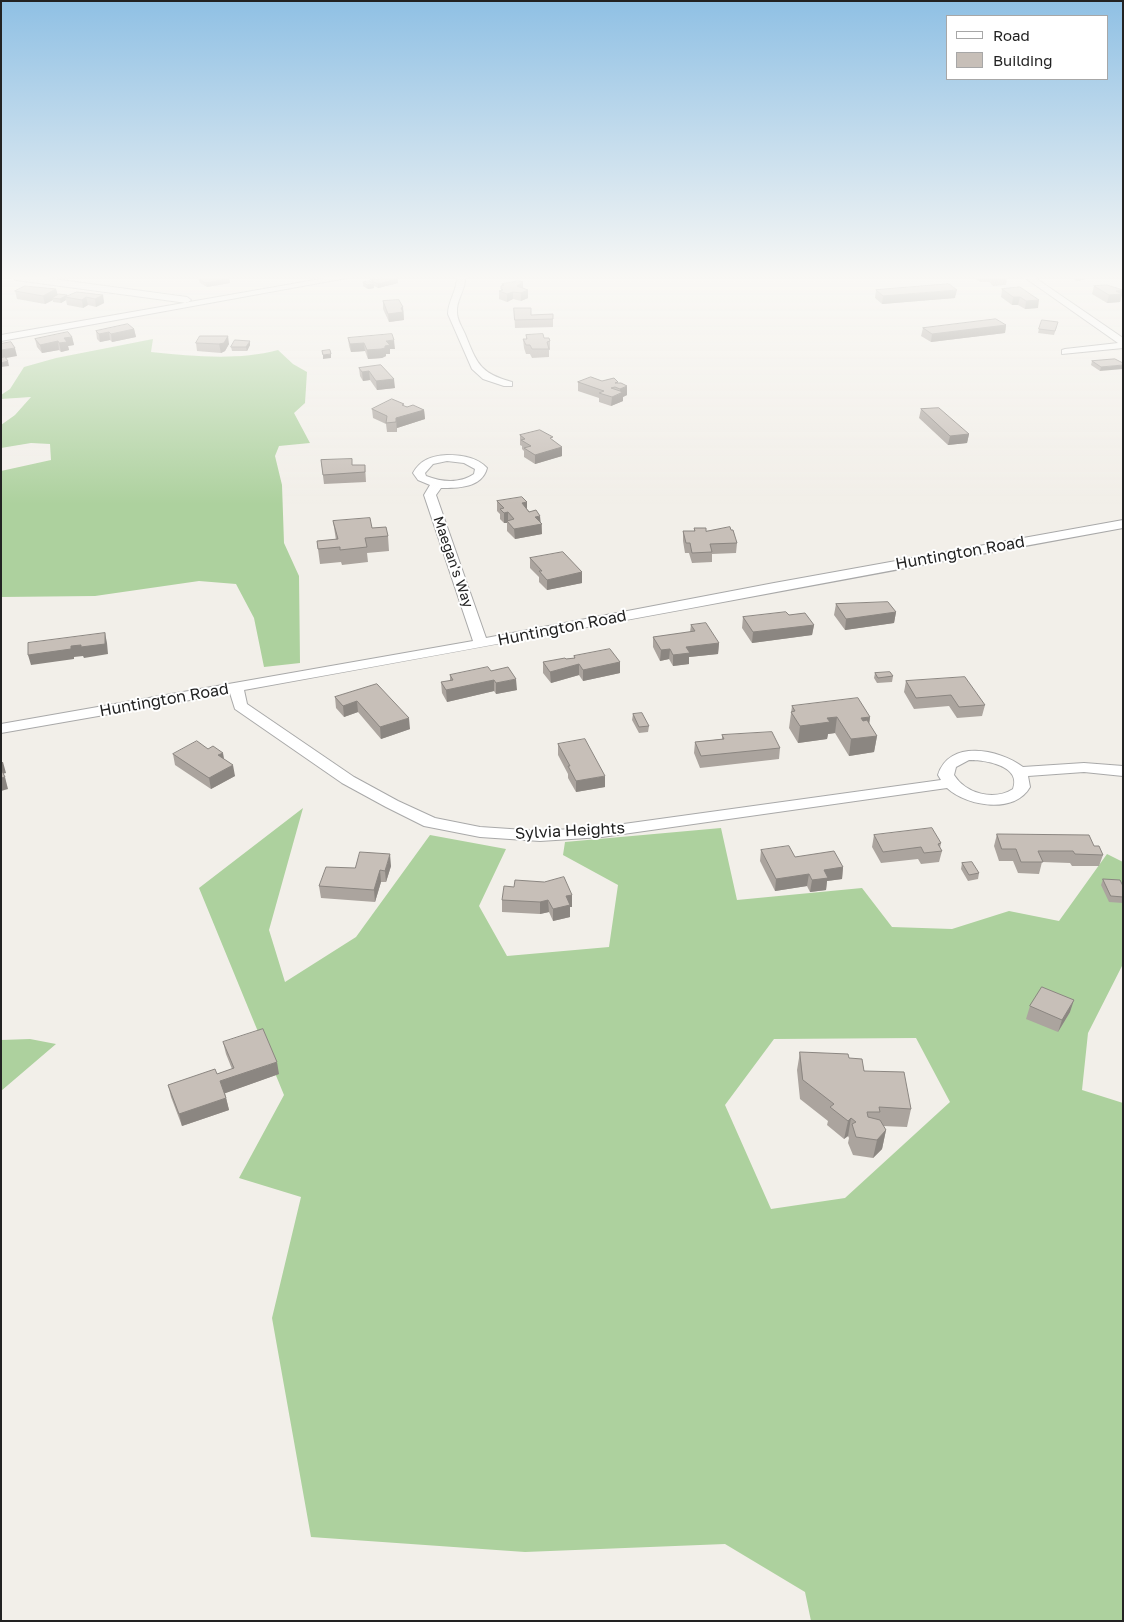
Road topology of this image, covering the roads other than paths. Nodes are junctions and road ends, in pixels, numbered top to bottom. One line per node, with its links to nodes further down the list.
1 (466, 353): 2 (street)
2 (508, 384)
3 (438, 484): 5 (street, Maegan's Way)
4 (1123, 524): 5 (street, Huntington Road)
5 (481, 643): 6 (street, Huntington Road)
6 (236, 687): 7 (street, Huntington Road); 10 (street, Sylvia Heights)
7 (1, 729)
8 (1123, 771): 9 (street)
9 (1019, 772): 10 (street); 10 (street)
10 (951, 784)

